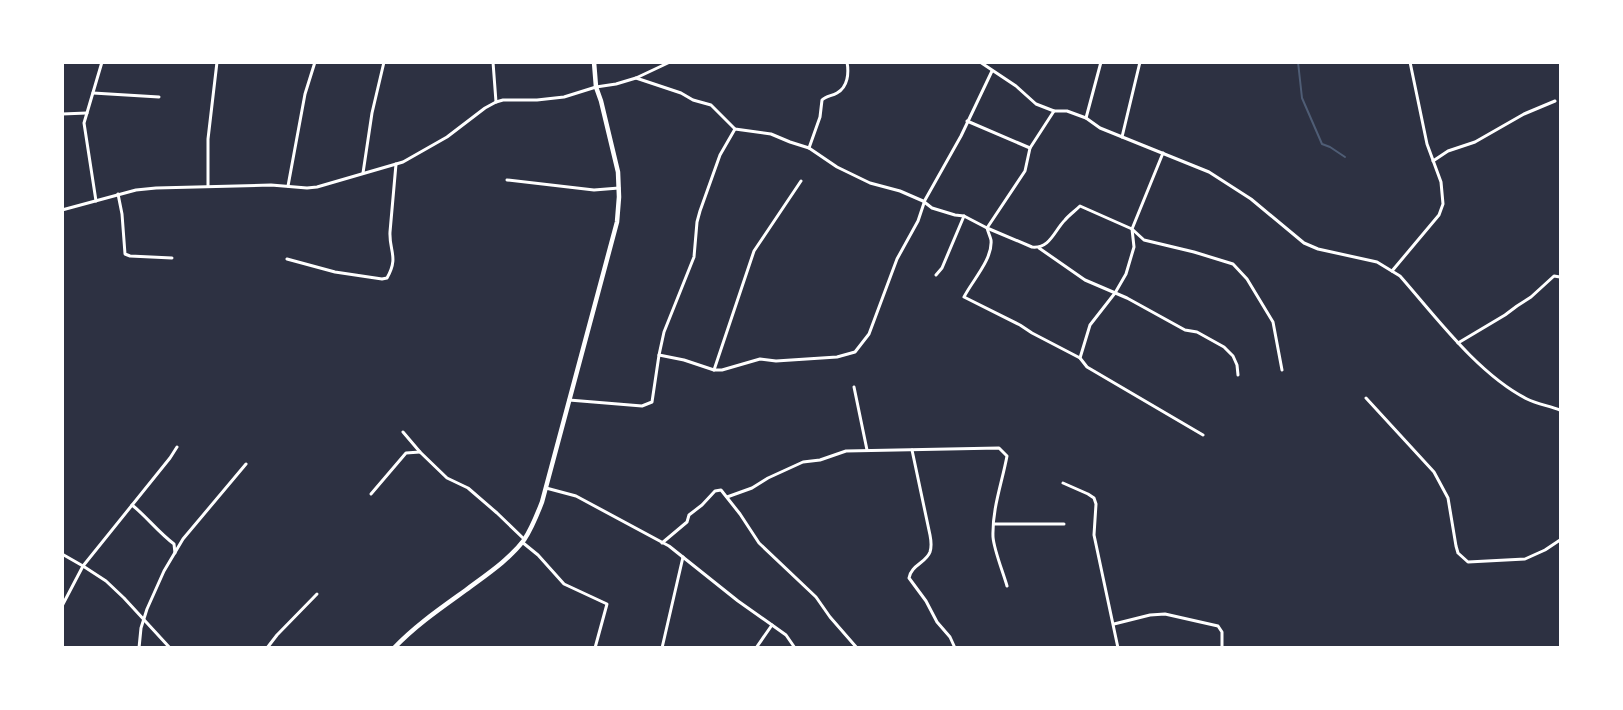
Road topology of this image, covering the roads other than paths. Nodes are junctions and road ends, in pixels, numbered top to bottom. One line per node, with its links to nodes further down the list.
1 (102, 62): 16 (street)
2 (217, 62): 35 (street)
3 (314, 62): 36 (street)
4 (384, 62): 32 (street)
5 (493, 62): 19 (street)
6 (594, 62): 15 (main road)
7 (670, 62): 14 (street)
8 (847, 62): 27 (street)
9 (980, 62): 13 (street)
10 (1101, 62): 23 (street)
11 (1140, 62): 26 (street)
12 (1410, 62): 30 (street)
13 (992, 71): 20 (street); 24 (street)
14 (636, 78): 15 (street); 25 (street)
15 (596, 87): 19 (street); 37 (main road)
16 (93, 93): 17 (street); 21 (street)
17 (159, 97)
18 (1555, 101): 30 (street)
19 (496, 102): 31 (street)
20 (1054, 111): 23 (street); 28 (street)
21 (87, 113): 22 (street); 39 (street)
22 (62, 114)
23 (1086, 118): 26 (street)
24 (967, 121): 28 (street); 40 (street)
25 (735, 129): 27 (street); 53 (street)
26 (1122, 137): 29 (street)
27 (809, 148): 40 (street)
28 (1030, 148): 43 (street)
29 (1163, 153): 44 (street); 48 (street)
30 (1433, 161): 48 (street)
31 (396, 164): 32 (street); 47 (street)
32 (363, 173): 36 (street)
33 (508, 180): 37 (street)
34 (801, 181): 55 (street)
35 (208, 186): 36 (street); 38 (street)
36 (288, 186)
37 (619, 188): 60 (main road)
38 (118, 194): 39 (street); 46 (street)
39 (96, 201): 41 (street)
40 (925, 203): 42 (street); 55 (street)
41 (62, 210)
42 (964, 216): 43 (street); 49 (street)
43 (987, 228): 45 (street); 54 (street)
44 (1132, 230): 45 (street); 51 (street); 56 (street)
45 (1039, 248): 51 (street)
46 (172, 258)
47 (287, 260)
48 (1392, 270): 52 (street)
49 (936, 275)
50 (1560, 276): 52 (street)
51 (1115, 293): 54 (street); 57 (street)
52 (1458, 343): 61 (street)
53 (659, 355): 55 (street); 60 (street)
54 (1080, 358): 63 (street)
55 (714, 370)
56 (1282, 370)
57 (1238, 375)
58 (854, 386): 65 (street)
59 (1366, 398): 77 (street)
60 (569, 400): 70 (main road)
61 (1560, 410)
62 (403, 432): 67 (street)
63 (1203, 435)
64 (177, 447): 73 (street)
65 (867, 450): 66 (street); 72 (street)
66 (912, 450): 74 (street); 98 (street)
67 (420, 452): 71 (street); 76 (street)
68 (246, 464): 79 (street)
69 (1063, 483): 87 (street)
70 (546, 488): 76 (main road); 78 (street)
71 (371, 494)
72 (727, 497): 78 (street); 97 (street)
73 (132, 505): 79 (street); 82 (street)
74 (994, 524): 75 (street); 83 (street)
75 (1064, 524)
76 (523, 540): 92 (main road); 93 (street)
77 (1560, 540)
78 (662, 543): 81 (street)
79 (175, 553): 86 (street)
80 (62, 554): 82 (street)
81 (683, 557): 88 (street); 94 (street)
82 (83, 566): 85 (street); 86 (street)
83 (1007, 586)
84 (317, 594): 91 (street)
85 (62, 606)
86 (144, 621): 89 (street); 90 (street)
87 (1114, 624): 99 (street); 100 (street)
88 (772, 625): 95 (street); 96 (street)
89 (138, 648)
90 (170, 648)
91 (266, 648)
92 (394, 648)
93 (595, 648)
94 (662, 648)
95 (756, 648)
96 (795, 648)
97 (857, 648)
98 (955, 648)
99 (1118, 648)
100 (1222, 648)

